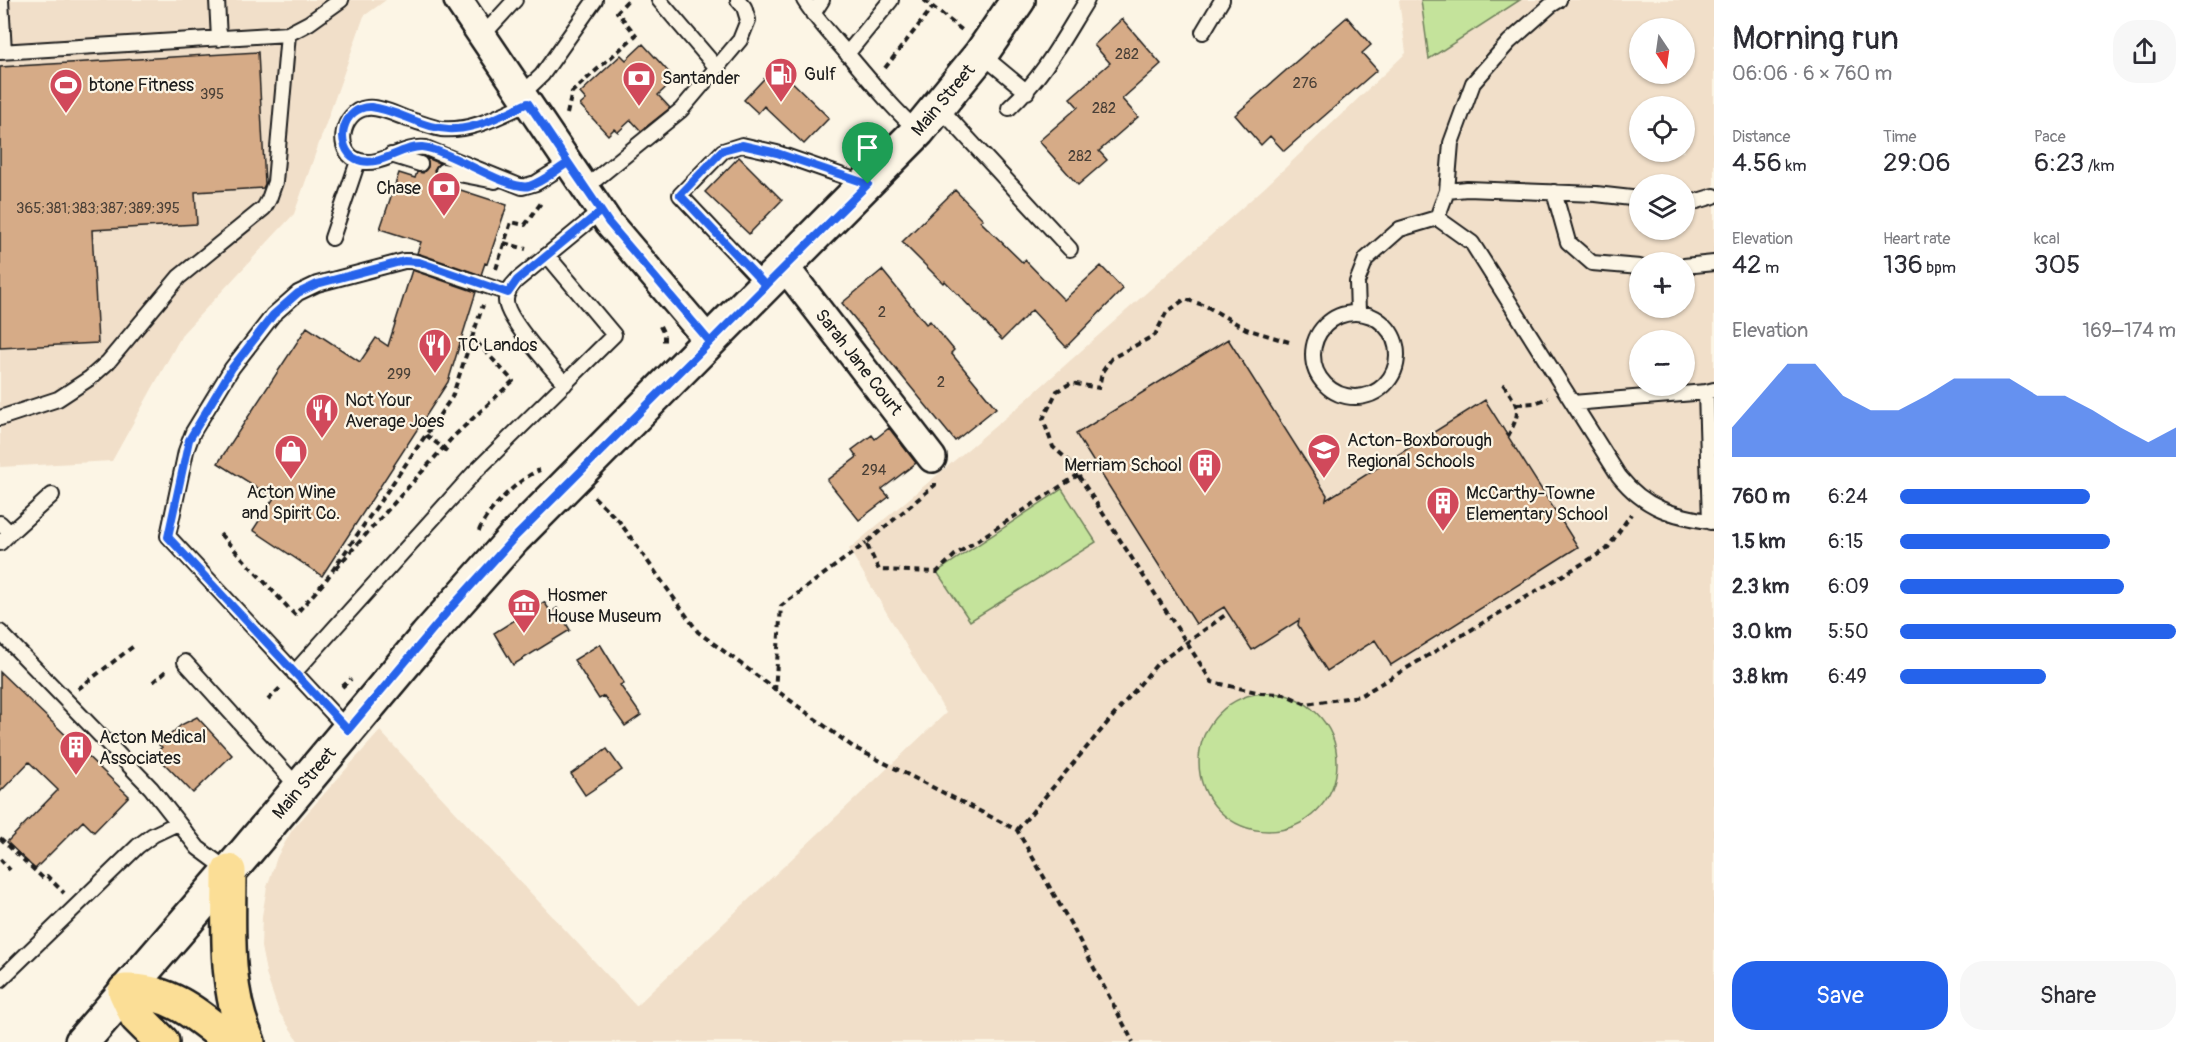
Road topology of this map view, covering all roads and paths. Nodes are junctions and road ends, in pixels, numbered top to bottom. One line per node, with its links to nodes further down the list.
1 (2, 0): 25 (lane)
2 (217, 0): 23 (lane)
3 (341, 0): 21 (lane)
4 (458, 0): 22 (street)
5 (515, 0): 22 (lane)
6 (596, 0): 30 (lane)
7 (628, 0): 33 (path)
8 (659, 0): 27 (lane)
9 (738, 0): 27 (lane)
10 (804, 0): 19 (lane)
11 (822, 0): 19 (lane)
12 (891, 0): 26 (lane)
13 (924, 0): 18 (path)
14 (1018, 0): 24 (main road, Main Street)
15 (1087, 0): 29 (lane)
16 (1222, 0): 20 (lane)
17 (1559, 0): 43 (lane)
18 (933, 7): 24 (path); 28 (path)
19 (813, 14): 26 (lane)
20 (1203, 32)
21 (288, 34): 23 (lane); 73 (lane)
22 (482, 36): 30 (street)
23 (219, 39): 25 (lane)
24 (976, 45): 29 (lane); 31 (main road, Main Street)
25 (2, 52)
26 (847, 54): 28 (lane)
27 (717, 68): 42 (lane)
28 (872, 84): 34 (lane)
29 (1027, 92): 32 (lane)
30 (525, 99): 36 (lane); 37 (street)
31 (939, 107): 34 (main road, Main Street); 52 (lane)
32 (1009, 108)
33 (561, 118)
34 (918, 132): 41 (main road, Main Street)
35 (390, 155): 36 (lane); 38 (lane); 40 (lane)
36 (358, 161): 51 (lane)
37 (568, 163): 40 (lane); 42 (street)
38 (420, 164)
39 (443, 171): 40 (lane)
40 (512, 184)
41 (868, 184): 57 (main road, Main Street); 57 (lane)
42 (585, 188): 49 (street)
43 (1447, 191): 44 (lane); 50 (lane)
44 (1554, 192): 47 (lane); 56 (lane)
45 (1714, 196): 48 (lane)
46 (545, 197): 58 (path)
47 (1629, 198)
48 (1695, 202)
49 (601, 211): 53 (lane); 64 (street)
50 (1437, 218): 61 (lane); 71 (lane)
51 (332, 238)
52 (1070, 249)
53 (547, 255): 59 (lane); 67 (lane)
54 (1714, 263): 55 (lane)
55 (1695, 265)
56 (1629, 266)
57 (775, 277): 64 (main road, Main Street); 77 (street, Sarah Jane Court)
58 (494, 278)
59 (508, 293): 67 (lane); 95 (lane)
60 (485, 299): 63 (path)
61 (1358, 312): 61 (lane)
62 (656, 320): 66 (path)
63 (472, 337): 74 (path); 76 (path)
64 (710, 342): 102 (main road, Main Street)
65 (1289, 342): 80 (path)
66 (664, 350)
67 (565, 384): 95 (lane)
68 (1503, 384): 72 (path)
69 (1710, 391): 71 (lane); 78 (lane)
70 (1548, 398): 72 (path)
71 (1572, 403): 84 (lane)
72 (1517, 404): 75 (path)
73 (0, 418)
74 (426, 435): 76 (path); 89 (path)
75 (1508, 436)
76 (445, 449): 89 (path)
77 (932, 458): 88 (path)
78 (1711, 467): 84 (lane)
79 (542, 469): 87 (path)
80 (1078, 475): 88 (path); 92 (path)
81 (587, 490): 98 (path)
82 (52, 495): 85 (lane)
83 (1631, 514): 92 (path)
84 (1712, 522)
85 (3, 533)
86 (220, 534): 89 (path)
87 (477, 537)
88 (866, 543): 98 (path)
89 (326, 580)
90 (1228, 612): 92 (path)
91 (0, 632): 101 (lane)
92 (1188, 642): 105 (path)
93 (135, 645): 101 (path)
94 (186, 662): 103 (lane)
95 (294, 673): 102 (lane)
96 (357, 674): 97 (path)
97 (342, 687)
98 (775, 691): 105 (path)
99 (287, 696): 100 (path)
100 (268, 700)
101 (69, 705): 104 (lane)
102 (348, 730): 103 (main road, Main Street)
103 (299, 788): 109 (main road, Main Street)
104 (178, 823): 109 (lane); 110 (lane)
105 (1017, 830): 117 (path)
106 (0, 838): 110 (path)
107 (0, 859): 108 (path)
108 (10, 870)
109 (229, 871): 112 (main road, Main Street); 116 (highway)
110 (78, 905): 111 (lane)
111 (0, 980)
112 (125, 991): 113 (main road, Main Street); 114 (highway); 115 (highway)
113 (82, 1042)
114 (162, 1042)
115 (231, 1042)
116 (248, 1042)
117 (1133, 1042)

